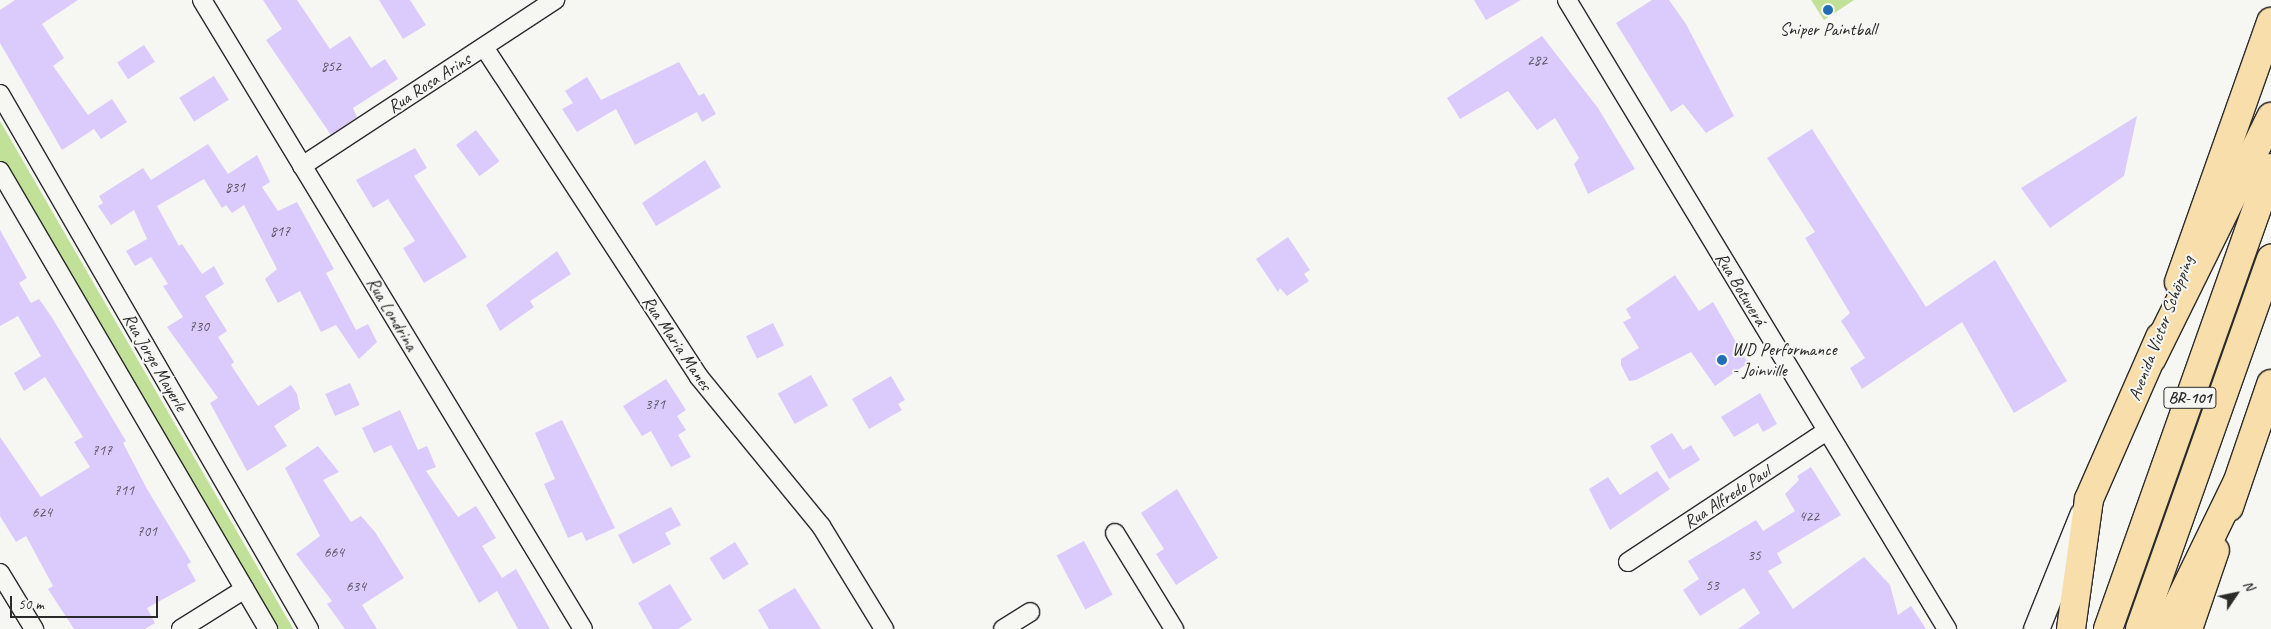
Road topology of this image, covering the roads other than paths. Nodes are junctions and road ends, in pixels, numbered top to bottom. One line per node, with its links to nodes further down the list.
1 (202, 0): 8 (street, Rua Londrina)
2 (555, 0): 5 (street, Rua Rosa Arins)
3 (1567, 0): 14 (street, Rua Botuverá)
4 (2271, 22): 12 (main road, Avenida Victor Schöpping)
5 (484, 47): 8 (street, Rua Rosa Arins); 27 (street, Rua Maria Manes)
6 (0, 94): 25 (street, Rua Jorge Mayerle)
7 (2271, 117): 12 (main road)
8 (302, 166): 26 (street, Rua Londrina)
9 (2271, 168): 33 (main road, BR-101)
10 (0, 171): 20 (street, Rua Jorge Mayerle)
11 (2271, 258): 34 (main road, BR-101)
12 (2152, 358): 16 (main road, Avenida Victor Schöpping)
13 (2271, 384): 15 (main road)
14 (1827, 431): 18 (street, Rua Alfredo Paul); 30 (street, Rua Botuverá)
15 (2237, 483): 35 (main road); 36 (main road)
16 (2089, 499): 31 (main road, Avenida Victor Schöpping); 32 (main road)
17 (1115, 532): 29 (street)
18 (1628, 562)
19 (0, 572): 22 (street)
20 (245, 589): 23 (street); 24 (street, Rua Jorge Mayerle)
21 (1030, 612): 28 (street)
22 (34, 629)
23 (181, 629)
24 (268, 629)
25 (309, 629)
26 (582, 629)
27 (884, 629)
28 (1003, 629)
29 (1174, 629)
30 (1946, 629)
31 (2036, 629)
32 (2071, 629)
33 (2108, 629)
34 (2140, 629)
35 (2166, 629)
36 (2188, 629)

